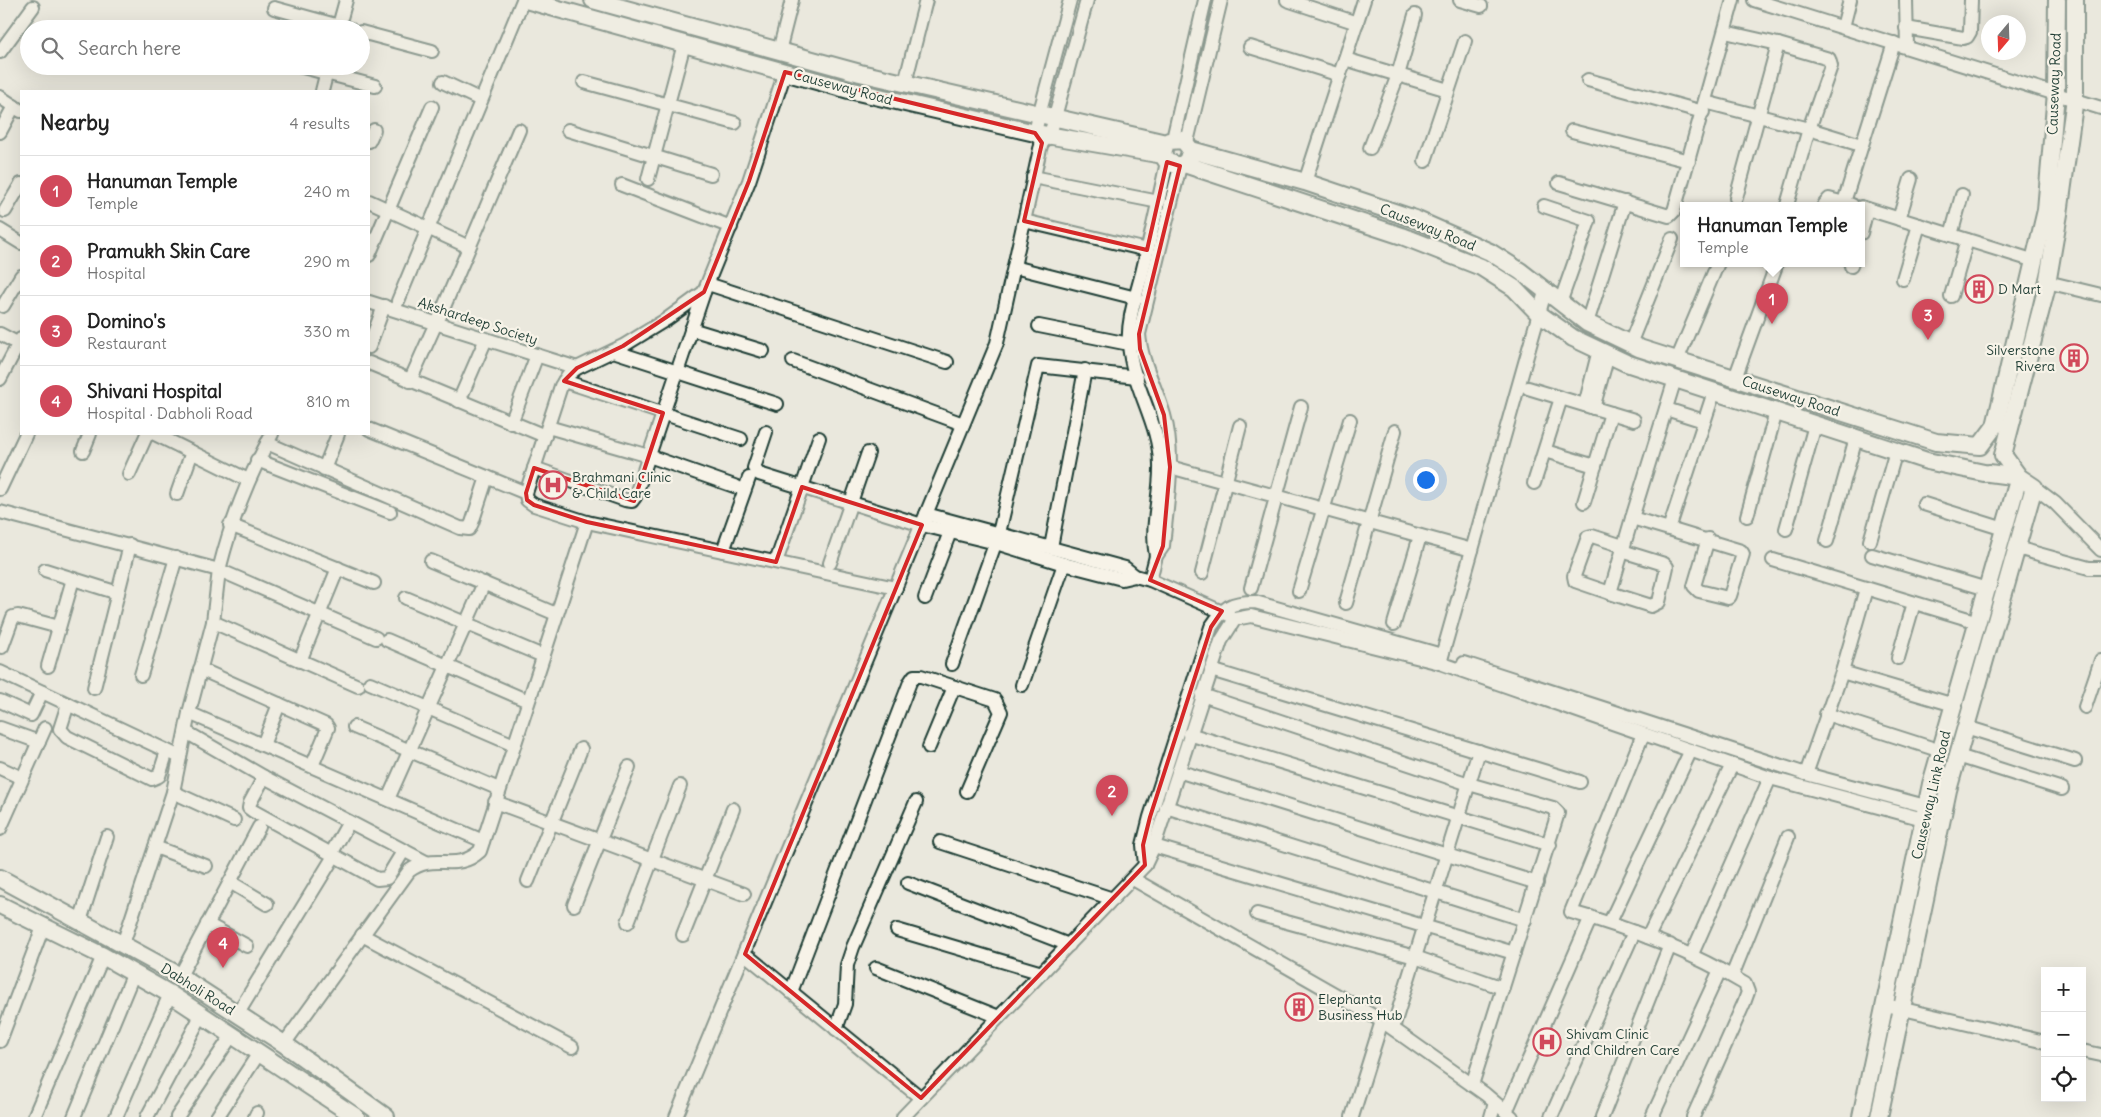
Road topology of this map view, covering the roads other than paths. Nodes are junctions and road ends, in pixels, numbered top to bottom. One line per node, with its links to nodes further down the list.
1 (346, 0): 28 (street)
2 (525, 0): 37 (main road, Causeway Road); 62 (street)
3 (593, 0): 41 (main road, Causeway Road)
4 (792, 0): 41 (street)
5 (926, 0): 55 (street)
6 (1070, 0): 69 (street)
7 (1087, 0): 69 (street)
8 (1205, 0): 79 (street)
9 (1221, 0): 79 (street)
10 (1287, 0): 29 (street)
11 (1364, 0): 29 (street)
12 (1460, 0): 21 (street)
13 (1733, 0): 33 (street)
14 (1754, 0): 24 (street)
15 (1799, 0): 24 (street)
16 (1850, 0): 31 (street)
17 (1906, 0): 32 (street)
18 (1970, 0): 32 (street)
19 (2057, 0): 59 (main road, Causeway Road)
20 (2075, 0): 61 (main road, Causeway Road)
21 (1481, 6)
22 (32, 7): 26 (street)
23 (274, 8): 27 (street)
24 (1795, 13): 31 (street)
25 (1415, 15): 51 (street)
26 (23, 20)
27 (315, 20)
28 (344, 20)
29 (1357, 23): 45 (street)
30 (20, 24): 43 (street)
31 (1843, 27): 36 (street)
32 (1906, 28): 40 (street)
33 (1725, 32): 38 (street); 65 (street)
34 (370, 34): 42 (street)
35 (1465, 41): 58 (street)
36 (1894, 43): 40 (street); 77 (street)
37 (684, 44): 46 (main road, Causeway Road); 63 (street)
38 (1778, 44): 68 (street); 71 (street)
39 (1250, 47): 50 (street)
40 (1907, 47): 59 (street)
41 (772, 49): 44 (main road, Causeway Road); 46 (main road)
42 (432, 51)
43 (0, 52)
44 (800, 56): 47 (main road); 55 (main road, Causeway Road)
45 (1345, 59): 50 (street); 51 (street)
46 (760, 65): 47 (main road, Causeway Road)
47 (791, 73): 76 (main road, Causeway Road); 107 (street)
48 (327, 75): 57 (street)
49 (343, 75): 56 (street)
50 (1340, 75): 87 (street)
51 (1398, 75): 58 (street); 78 (street)
52 (1588, 80): 65 (street)
53 (443, 82): 62 (street)
54 (584, 82): 63 (street)
55 (905, 83): 69 (main road, Causeway Road)
56 (375, 86)
57 (322, 90)
58 (1448, 90): 81 (street)
59 (2056, 93): 61 (street); 117 (main road, Causeway Road)
60 (0, 97): 67 (street)
61 (2075, 98): 66 (street); 123 (main road, Causeway Road)
62 (481, 100): 108 (street)
63 (668, 105): 70 (street); 80 (street)
64 (432, 107): 102 (street)
65 (1704, 107): 68 (street); 82 (street)
66 (2101, 108)
67 (18, 109): 75 (street)
68 (1758, 115): 71 (street); 92 (street)
69 (1046, 116): 76 (street); 79 (main road, Causeway Road)
70 (735, 123)
71 (1809, 129): 77 (street); 96 (street)
72 (519, 130): 114 (street)
73 (568, 130): 80 (street)
74 (1572, 131): 82 (street)
75 (0, 132)
76 (1042, 137): 79 (main road, Causeway Road); 84 (street)
77 (1861, 145): 99 (street)
78 (1370, 148)
79 (1177, 153): 87 (main road, Causeway Road); 94 (street); 134 (main road, Causeway Road); 203 (street)
80 (654, 156): 83 (street); 85 (street)
81 (1425, 161)
82 (1689, 162): 95 (street)
83 (711, 174)
84 (1033, 177): 94 (street); 105 (street)
85 (648, 179)
86 (1911, 179): 104 (street)
87 (1305, 182): 125 (main road, Causeway Road)
88 (1559, 183): 95 (street)
89 (20, 186): 103 (street)
90 (622, 186): 107 (street)
91 (1962, 195): 110 (street)
92 (1736, 198)
93 (370, 201): 102 (street)
94 (1159, 202): 115 (street)
95 (1625, 202): 136 (street)
96 (1788, 202)
97 (1826, 202): 98 (street)
98 (1841, 202)
99 (1849, 202)
100 (1544, 206): 131 (street)
101 (1865, 208): 104 (street)
102 (388, 210): 108 (street); 116 (street)
103 (5, 211)
104 (1899, 219): 106 (street)
105 (1024, 221): 115 (street); 118 (street)
106 (1919, 225): 110 (street); 122 (street)
107 (731, 227): 124 (street)
108 (428, 228): 114 (street); 129 (street)
109 (0, 230): 113 (street)
110 (1951, 235): 112 (street)
111 (1672, 240): 144 (street)
112 (1967, 240): 117 (street); 127 (street)
113 (20, 242)
114 (469, 247): 135 (street)
115 (1147, 250): 128 (street)
116 (370, 253)
117 (2034, 261): 193 (main road, Causeway Road)
118 (1014, 267): 128 (street); 177 (street)
119 (1716, 267): 149 (street)
120 (1776, 267): 157 (street)
121 (20, 278): 132 (street)
122 (1903, 279)
123 (2047, 282): 126 (street); 199 (main road, Causeway Road)
124 (706, 288): 138 (street); 145 (street); 151 (street)
125 (1545, 292): 131 (main road, Causeway Road); 134 (street)
126 (2101, 295)
127 (1951, 296)
128 (1136, 298): 143 (street)
129 (398, 301)
130 (370, 302): 133 (street, Akshardeep Society)
131 (1560, 303): 136 (main road, Causeway Road)
132 (3, 306)
133 (384, 306): 135 (street, Akshardeep Society); 142 (street)
134 (1539, 314): 147 (main road, Causeway Road); 247 (street)
135 (438, 319): 140 (street, Akshardeep Society); 160 (street)
136 (1587, 323): 144 (main road, Causeway Road)
137 (1039, 326): 143 (street)
138 (691, 329): 146 (street); 155 (street)
139 (0, 334): 141 (street)
140 (486, 339): 148 (street, Akshardeep Society); 165 (street)
141 (20, 343): 158 (street)
142 (370, 344)
143 (1129, 344): 156 (street)
144 (1630, 344): 149 (main road, Causeway Road)
145 (613, 351): 153 (street); 155 (street)
146 (763, 351)
147 (1603, 352): 159 (main road, Causeway Road); 168 (street)
148 (537, 355): 153 (street, Akshardeep Society); 176 (street)
149 (1677, 360): 157 (main road, Causeway Road)
150 (793, 361): 177 (street)
151 (947, 362)
152 (370, 364): 160 (street)
153 (577, 368): 161 (street)
154 (1086, 370): 156 (street); 238 (street); 243 (street)
155 (677, 372): 166 (street); 171 (street)
156 (1137, 377): 250 (street)
157 (1735, 378): 193 (main road, Causeway Road)
158 (0, 379)
159 (1675, 379): 163 (main road, Causeway Road); 169 (street)
160 (410, 381): 165 (street)
161 (564, 381): 171 (street); 182 (street)
162 (1528, 388): 164 (street)
163 (1714, 392): 170 (main road, Causeway Road); 175 (street)
164 (1561, 398): 168 (street); 194 (street)
165 (459, 401): 176 (street)
166 (776, 404)
167 (1301, 407): 220 (street)
168 (1589, 407): 172 (street)
169 (1666, 409): 175 (street); 228 (street)
170 (1776, 412): 178 (main road, Causeway Road); 227 (street)
171 (663, 413): 192 (street); 200 (street)
172 (1611, 413): 174 (street); 202 (street)
173 (1350, 420): 224 (street)
174 (1634, 420)
175 (1704, 421): 233 (street)
176 (511, 422): 182 (street)
177 (963, 424): 229 (street)
178 (1815, 425): 191 (main road, Causeway Road); 234 (street)
179 (1240, 426): 212 (street)
180 (370, 429): 208 (street)
181 (1395, 431): 231 (street)
182 (546, 432): 200 (street); 204 (street)
183 (766, 432): 216 (street)
184 (26, 435): 217 (street)
185 (90, 435): 196 (street)
186 (147, 435): 207 (street)
187 (157, 435): 197 (street)
188 (338, 435): 205 (street)
189 (269, 438): 201 (street); 205 (street)
190 (819, 438): 216 (street)
191 (1856, 438): 195 (main road, Causeway Road); 240 (street)
192 (742, 439)
193 (1980, 446): 199 (main road); 206 (main road)
194 (1545, 451): 202 (street); 213 (street)
195 (1896, 451): 206 (main road, Causeway Road); 241 (street)
196 (83, 452)
197 (192, 452): 211 (street); 219 (street)
198 (868, 453): 222 (street)
199 (2003, 455): 206 (main road); 209 (main road)
200 (649, 456): 204 (street); 214 (street)
201 (258, 460): 211 (street); 226 (street)
202 (1595, 466): 221 (street)
203 (1170, 467): 212 (street); 250 (street)
204 (534, 468): 218 (street)
205 (324, 469): 208 (street)
206 (1987, 473): 209 (main road, Causeway Road)
207 (129, 474)
208 (487, 477): 218 (street)
209 (2019, 477): 215 (main road); 235 (main road, Causeway Link Road)
210 (750, 478): 246 (street)
211 (248, 480): 232 (street)
212 (1226, 483): 220 (street); 261 (street)
213 (1534, 483)
214 (737, 487)
215 (2034, 487): 244 (main road); 248 (street)
216 (802, 488): 222 (street); 254 (street)
217 (0, 489)
218 (526, 493): 230 (street)
219 (177, 494)
220 (1276, 497): 224 (street); 268 (street)
221 (1584, 502)
222 (851, 503): 229 (street); 255 (street)
223 (1924, 504): 235 (street)
224 (1323, 510): 231 (street); 271 (street)
225 (0, 512): 242 (street)
226 (390, 512)
227 (1747, 516)
228 (1632, 518): 233 (street); 245 (street)
229 (924, 519): 236 (street); 238 (street); 267 (street)
230 (587, 522): 246 (street); 280 (street)
231 (1369, 522): 237 (street); 277 (street)
232 (230, 525): 257 (street); 260 (street)
233 (1669, 529): 239 (street)
234 (1786, 529)
235 (2004, 530): 270 (main road, Causeway Link Road)
236 (950, 532): 238 (street); 275 (street)
237 (1420, 536): 247 (street); 285 (street)
238 (997, 538): 243 (street); 256 (street); 293 (street)
239 (1708, 539): 239 (street)
240 (1828, 541)
241 (1870, 541)
242 (130, 546): 251 (street); 272 (street)
243 (1051, 547): 262 (street)
244 (2017, 548): 258 (street); 316 (main road)
245 (1623, 549): 273 (street); 273 (street); 273 (street)
246 (723, 550): 254 (street)
247 (1472, 550): 290 (street)
248 (2101, 550)
249 (1872, 555): 270 (street)
250 (1156, 556): 264 (street)
251 (176, 558): 260 (street); 300 (street)
252 (1773, 560): 269 (street)
253 (431, 561): 266 (street)
254 (776, 562): 267 (street)
255 (830, 563)
256 (1064, 564): 262 (street); 301 (street)
257 (338, 568): 265 (street); 279 (street)
258 (2101, 568)
259 (46, 570): 263 (street)
260 (218, 570): 279 (street); 282 (street)
261 (1202, 573)
262 (1135, 576): 264 (street)
263 (73, 579): 272 (street); 286 (street)
264 (1150, 580): 278 (street)
265 (374, 583)
266 (484, 583): 280 (street); 284 (street)
267 (896, 588): 412 (street)
268 (1251, 588)
269 (1866, 588): 276 (street); 299 (street)
270 (1987, 589): 283 (main road, Causeway Link Road)
271 (1299, 591)
272 (118, 593): 303 (street)
273 (1610, 593)
274 (406, 598): 284 (street)
275 (925, 598)
276 (1914, 603): 283 (street); 289 (street)
277 (1346, 604)
278 (1222, 611): 281 (street); 290 (street); 378 (street)
279 (319, 614): 291 (street); 295 (street)
280 (556, 614): 288 (street)
281 (1235, 620): 290 (street); 297 (street)
282 (213, 622): 291 (street); 296 (street)
283 (1978, 622): 310 (main road, Causeway Link Road)
284 (466, 623): 288 (street); 295 (street)
285 (1394, 624)
286 (59, 628): 287 (street); 294 (street)
287 (2, 647)
288 (543, 656): 307 (street)
289 (1898, 658)
290 (1441, 659): 321 (street); 340 (street)
291 (300, 660): 312 (street)
292 (2101, 660): 311 (street)
293 (952, 664)
294 (48, 666)
295 (447, 666): 307 (street); 312 (street)
296 (200, 669): 309 (street); 313 (street)
297 (1211, 670): 305 (street); 330 (street)
298 (0, 672): 304 (street)
299 (1842, 672): 310 (street); 314 (street)
300 (142, 675)
301 (1022, 685)
302 (954, 687): 325 (street); 349 (street); 423 (street)
303 (94, 688)
304 (42, 692): 306 (street); 308 (street)
305 (1202, 695): 320 (street); 345 (street)
306 (0, 701)
307 (528, 701): 324 (street)
308 (68, 704): 328 (street); 328 (street)
309 (279, 704): 323 (street); 336 (street)
310 (1954, 705): 331 (main road, Causeway Link Road)
311 (2085, 707)
312 (428, 708): 324 (street); 329 (street)
313 (189, 713): 319 (street); 323 (street)
314 (1826, 714): 331 (street); 340 (street)
315 (354, 727): 329 (street)
316 (1966, 727): 332 (main road); 334 (street)
317 (0, 728): 322 (street)
318 (45, 728): 322 (street)
319 (186, 732): 333 (street); 341 (street)
320 (1189, 734): 339 (street); 359 (street)
321 (1643, 734): 327 (street); 394 (street)
322 (39, 742): 342 (street)
323 (263, 745): 336 (street)
324 (514, 745): 347 (street)
325 (928, 747)
326 (581, 749): 362 (street)
327 (1691, 750): 335 (street); 398 (street)
328 (166, 751): 333 (street)
329 (410, 751): 347 (street); 351 (street)
330 (1479, 751): 344 (street); 345 (street)
331 (1941, 751): 357 (main road, Causeway Link Road)
332 (1958, 756): 348 (street); 358 (main road)
333 (180, 757): 350 (street)
334 (2075, 761)
335 (1732, 765): 343 (street); 406 (street)
336 (312, 766): 351 (street)
337 (0, 768): 342 (street)
338 (629, 768): 368 (street)
339 (1178, 771): 354 (street); 374 (street)
340 (1806, 774): 357 (street)
341 (264, 777): 361 (street); 375 (street)
342 (22, 778): 356 (street)
343 (1770, 778): 357 (street); 413 (street)
344 (1580, 782)
345 (1469, 784): 359 (street); 370 (street)
346 (680, 786): 376 (street)
347 (499, 789): 352 (street)
348 (2062, 789)
349 (966, 791)
350 (173, 792): 360 (street); 372 (street)
351 (388, 799): 367 (street)
352 (495, 802): 362 (street); 367 (street)
353 (916, 802): 431 (street)
354 (1166, 806): 371 (street); 387 (street)
355 (733, 809): 381 (street)
356 (3, 813): 364 (street)
357 (1925, 813): 358 (street); 425 (main road, Causeway Link Road)
358 (1943, 817): 426 (main road)
359 (1458, 818): 370 (street); 374 (street)
360 (234, 820)
361 (349, 822): 373 (street); 375 (street)
362 (551, 823): 368 (street); 384 (street)
363 (260, 827): 383 (street)
364 (0, 829)
365 (107, 837): 395 (street)
366 (1788, 837): 421 (street)
367 (483, 841): 377 (street)
368 (600, 841): 376 (street); 392 (street)
369 (940, 842): 389 (street)
370 (1550, 845): 386 (street)
371 (1154, 846): 378 (street); 400 (street)
372 (155, 847): 379 (street); 407 (street)
373 (404, 850): 375 (street); 377 (street)
374 (1446, 857): 386 (street); 387 (street)
375 (331, 858): 427 (street)
376 (652, 860): 381 (street); 397 (street)
377 (426, 862): 404 (street)
378 (1145, 865): 382 (street)
379 (206, 866)
380 (0, 878): 395 (main road, Dabholi Road)
381 (705, 879): 388 (street); 405 (street)
382 (1133, 879): 389 (street); 430 (street)
383 (230, 882): 390 (street); 399 (street)
384 (528, 882)
385 (908, 883): 408 (street)
386 (1537, 883): 396 (street)
387 (1436, 891): 396 (street); 400 (street)
388 (744, 894)
389 (1113, 899): 408 (street)
390 (267, 904)
391 (0, 905): 401 (main road, Dabholi Road)
392 (574, 905)
393 (1257, 914): 415 (street)
394 (1591, 918): 398 (street); 444 (street)
395 (80, 920): 407 (main road, Dabholi Road)
396 (1525, 920): 411 (street)
397 (628, 922)
398 (1610, 922): 403 (street)
399 (207, 924): 410 (street); 420 (street)
400 (1425, 926): 411 (street); 415 (street)
401 (43, 927): 414 (main road, Dabholi Road); 433 (street)
402 (897, 930): 418 (street)
403 (1634, 932): 406 (street); 456 (street)
404 (362, 935): 435 (street); 436 (street)
405 (683, 935)
406 (1648, 938): 409 (street)
407 (123, 944): 420 (main road, Dabholi Road)
408 (1069, 945): 418 (street)
409 (1670, 945): 413 (street); 457 (street)
410 (247, 946)
411 (1514, 953): 422 (street)
412 (745, 954): 423 (street); 452 (street)
413 (1692, 954): 417 (street)
414 (103, 956): 419 (main road, Dabholi Road); 445 (street)
415 (1415, 957): 422 (street); 430 (street)
416 (876, 968): 429 (street)
417 (1720, 970): 421 (street); 458 (street)
418 (1042, 973): 429 (street)
419 (133, 975): 424 (main road, Dabholi Road); 446 (street)
420 (180, 976): 427 (main road, Dabholi Road)
421 (1732, 976): 459 (street)
422 (1503, 988): 440 (street)
423 (791, 992): 431 (street)
424 (170, 994): 428 (main road, Dabholi Road); 447 (street)
425 (1886, 1005): 426 (street); 460 (main road, Causeway Link Road)
426 (1904, 1009): 434 (street); 461 (main road)
427 (238, 1013): 435 (main road, Dabholi Road)
428 (202, 1014): 432 (main road, Dabholi Road); 448 (street)
429 (1000, 1017): 441 (street)
430 (1387, 1024): 440 (street); 454 (street)
431 (836, 1029): 441 (street)
432 (232, 1035): 438 (main road, Dabholi Road); 449 (street)
433 (0, 1041)
434 (2041, 1041)
435 (284, 1044): 451 (main road, Dabholi Road)
436 (572, 1047)
437 (2086, 1052): 439 (street)
438 (259, 1053): 443 (main road, Dabholi Road); 450 (street)
439 (2101, 1055)
440 (1472, 1085): 442 (street)
441 (921, 1098): 453 (street)
442 (1496, 1103): 444 (street); 455 (street)
443 (347, 1114)
444 (1509, 1114)
445 (34, 1117)
446 (74, 1117)
447 (116, 1117)
448 (146, 1117)
449 (176, 1117)
450 (217, 1117)
451 (386, 1117)
452 (676, 1117)
453 (903, 1117)
454 (1352, 1117)
455 (1491, 1117)
456 (1551, 1117)
457 (1602, 1117)
458 (1652, 1117)
459 (1693, 1117)
460 (1861, 1117)
461 (1879, 1117)

